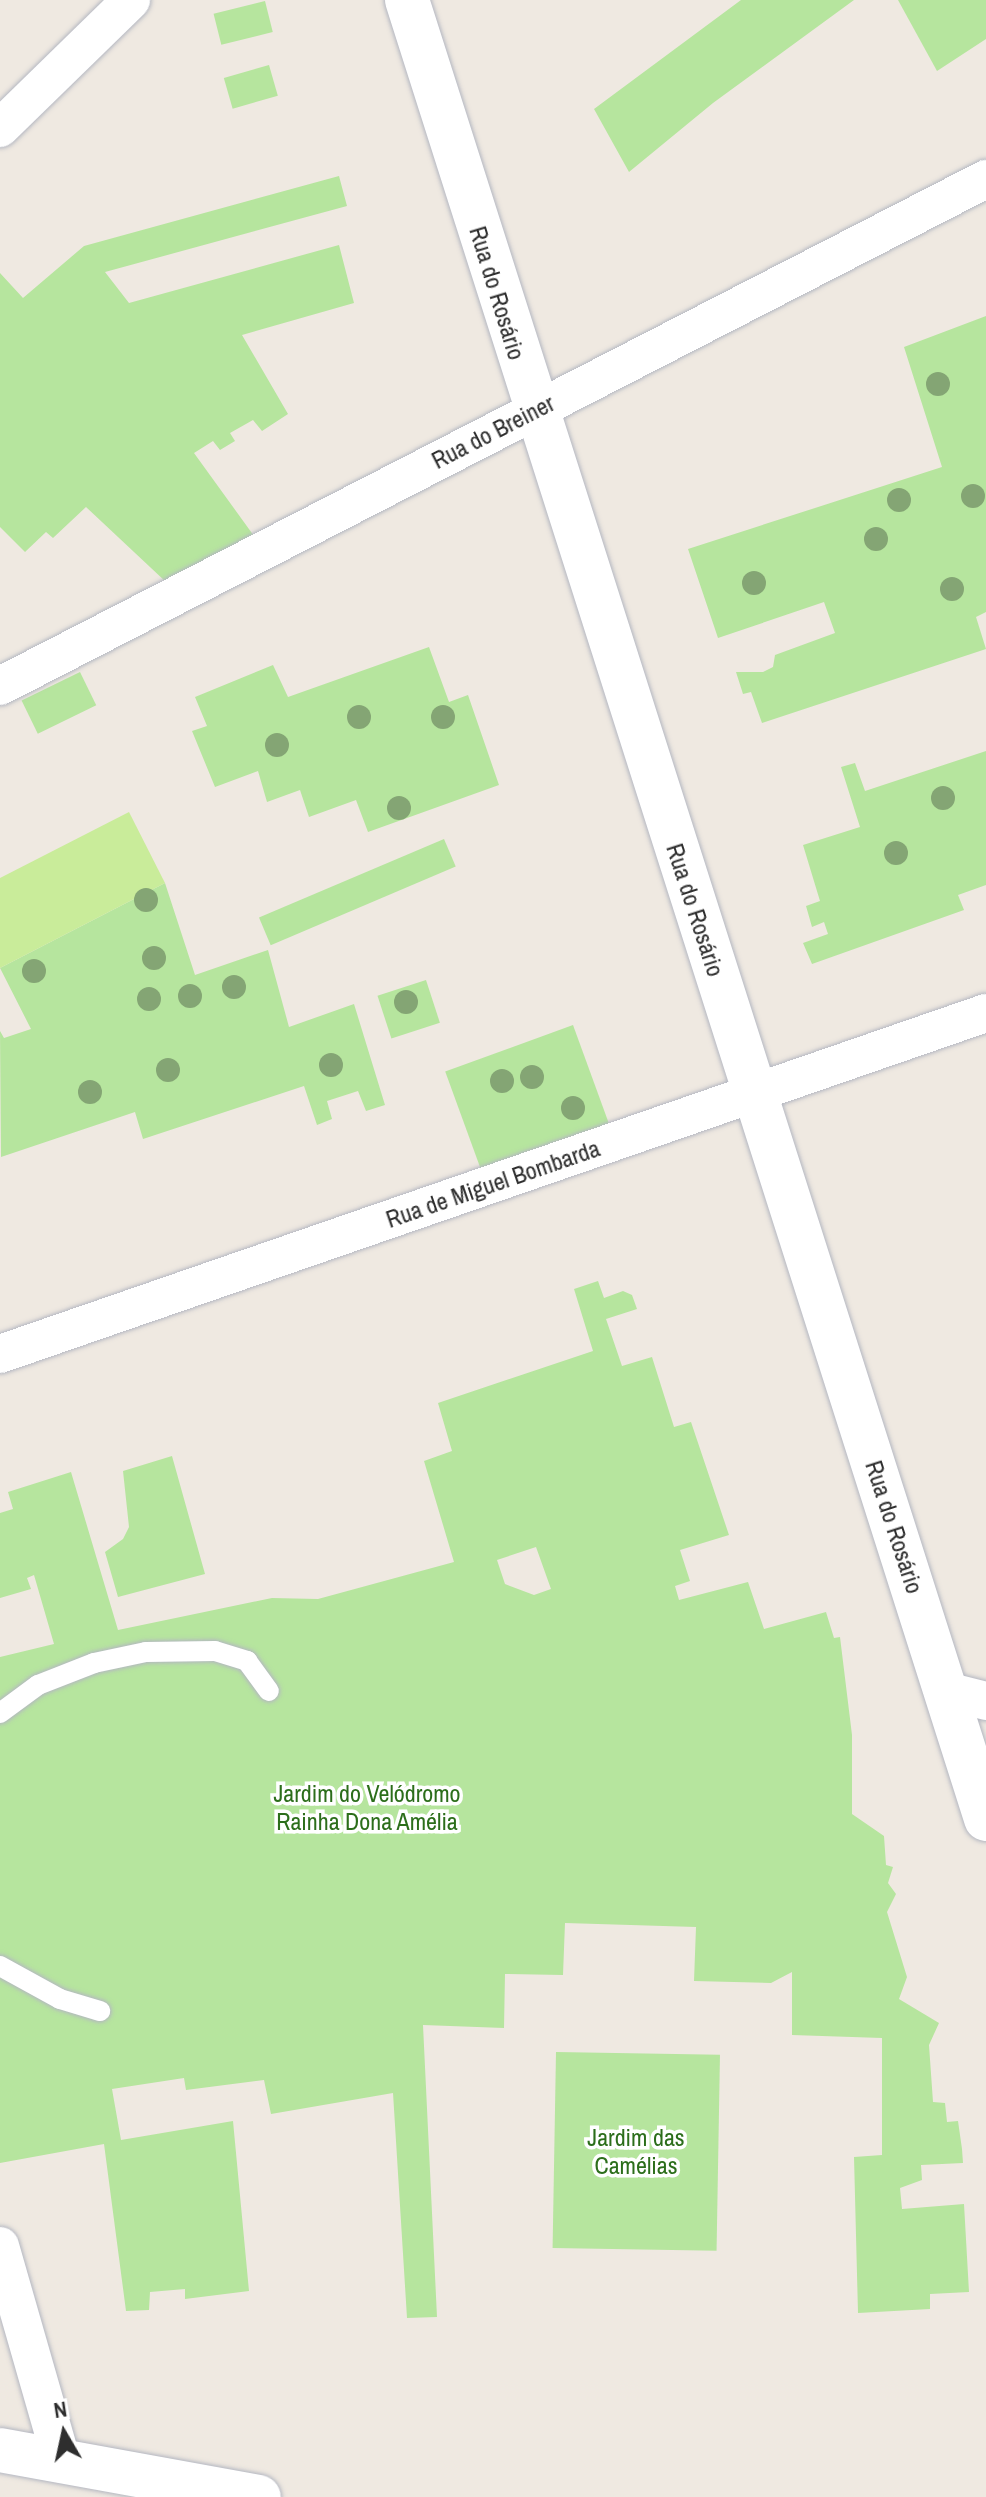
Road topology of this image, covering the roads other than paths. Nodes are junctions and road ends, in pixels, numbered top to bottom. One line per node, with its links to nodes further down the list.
1 (131, 0): 3 (street)
2 (407, 0): 5 (street, Rua do Rosário)
3 (0, 128)
4 (986, 179): 5 (street, Rua do Breiner)
5 (534, 411): 6 (street, Rua do Breiner); 8 (street, Rua do Rosário)
6 (0, 686)
7 (986, 1013): 8 (street, Rua de Miguel Bombarda)
8 (754, 1093): 9 (street, Rua de Miguel Bombarda); 11 (street, Rua do Rosário)
9 (0, 1354)
10 (269, 1691): 12 (lane)
11 (966, 1696): 13 (street, Rua do Rosário)
12 (0, 1713)
13 (986, 1819)
14 (0, 1966): 15 (lane)
15 (100, 2011)
16 (0, 2246): 18 (street)
17 (0, 2450): 18 (street)
18 (62, 2462): 19 (street)
19 (259, 2497)

